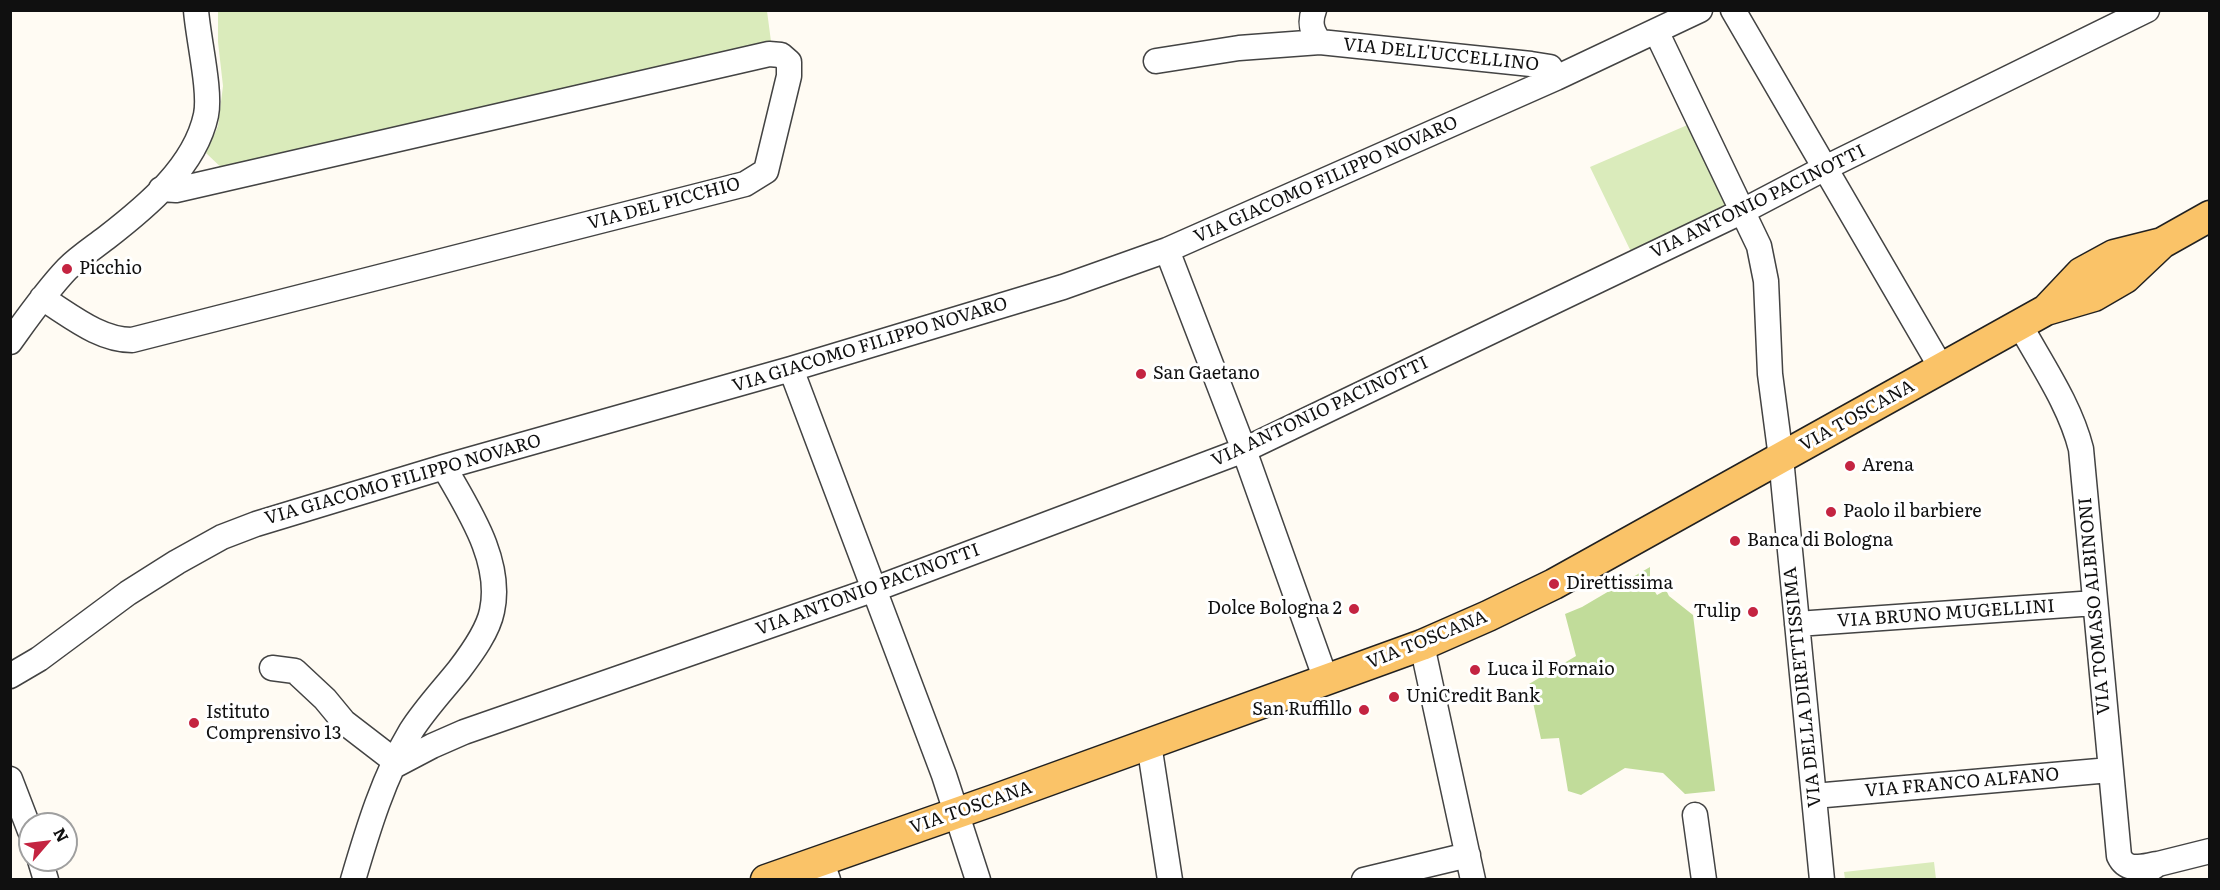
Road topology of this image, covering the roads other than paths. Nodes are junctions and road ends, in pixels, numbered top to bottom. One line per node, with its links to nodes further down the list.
1 (196, 10): 11 (street)
2 (1314, 10): 7 (street, VIA DELL'UCCELLINO)
3 (1700, 10): 6 (street, VIA GIACOMO FILIPPO NOVARO)
4 (1733, 10): 10 (street)
5 (2147, 10): 10 (street, VIA ANTONIO PACINOTTI)
6 (1656, 31): 9 (street, VIA GIACOMO FILIPPO NOVARO); 12 (street, VIA DELLA DIRETTISSIMA)
7 (1320, 42): 8 (street, VIA DELL'UCCELLINO); 9 (street, VIA DELL'UCCELLINO)
8 (1156, 61)
9 (1556, 78): 14 (street, VIA GIACOMO FILIPPO NOVARO)
10 (1825, 168): 12 (street, VIA ANTONIO PACINOTTI); 19 (street)
11 (161, 189): 15 (street); 15 (street, VIA DEL PICCHIO)
12 (1743, 211): 20 (street, VIA ANTONIO PACINOTTI); 21 (street, VIA DELLA DIRETTISSIMA)
13 (2210, 216): 16 (main road, VIA TOSCANA)
14 (1167, 250): 18 (street, VIA GIACOMO FILIPPO NOVARO); 20 (street)
15 (42, 298): 17 (street)
16 (2020, 325): 19 (main road, VIA TOSCANA); 24 (street, VIA TOMASO ALBINONI)
17 (10, 342)
18 (791, 369): 22 (street, VIA GIACOMO FILIPPO NOVARO); 23 (street)
19 (1942, 369): 21 (main road, VIA TOSCANA)
20 (1244, 450): 23 (street, VIA ANTONIO PACINOTTI); 30 (street)
21 (1781, 458): 25 (street, VIA DELLA DIRETTISSIMA); 26 (main road, VIA TOSCANA)
22 (444, 467): 27 (street, VIA GIACOMO FILIPPO NOVARO); 33 (street)
23 (875, 589): 33 (street, VIA ANTONIO PACINOTTI); 38 (street)
24 (2095, 603): 25 (street, VIA BRUNO MUGELLINI); 34 (street, VIA TOMASO ALBINONI)
25 (1797, 624): 36 (street, VIA DELLA DIRETTISSIMA)
26 (1422, 645): 30 (main road, VIA TOSCANA); 41 (street)
27 (39, 659): 29 (street, VIA GIACOMO FILIPPO NOVARO); 31 (street, VIA GIACOMO FILIPPO NOVARO)
28 (272, 668): 33 (street)
29 (10, 676)
30 (1326, 680): 32 (main road, VIA TOSCANA)
31 (10, 694)
32 (1149, 744): 38 (main road, VIA TOSCANA); 47 (street)
33 (395, 764): 44 (street)
34 (2110, 770): 36 (street, VIA FRANCO ALFANO); 42 (street, VIA TOMASO ALBINONI)
35 (10, 779): 37 (street)
36 (1814, 796): 51 (street, VIA DELLA DIRETTISSIMA)
37 (16, 805)
38 (955, 814): 43 (main road, VIA TOSCANA); 46 (street)
39 (1695, 815): 50 (street)
40 (2210, 851): 42 (street)
41 (1468, 855): 48 (street); 49 (street)
42 (2158, 864): 52 (street)
43 (825, 870): 45 (main road, VIA TOSCANA)
44 (353, 879)
45 (766, 879)
46 (978, 879)
47 (1170, 879)
48 (1364, 879)
49 (1473, 879)
50 (1704, 879)
51 (1822, 879)
52 (2138, 879)

